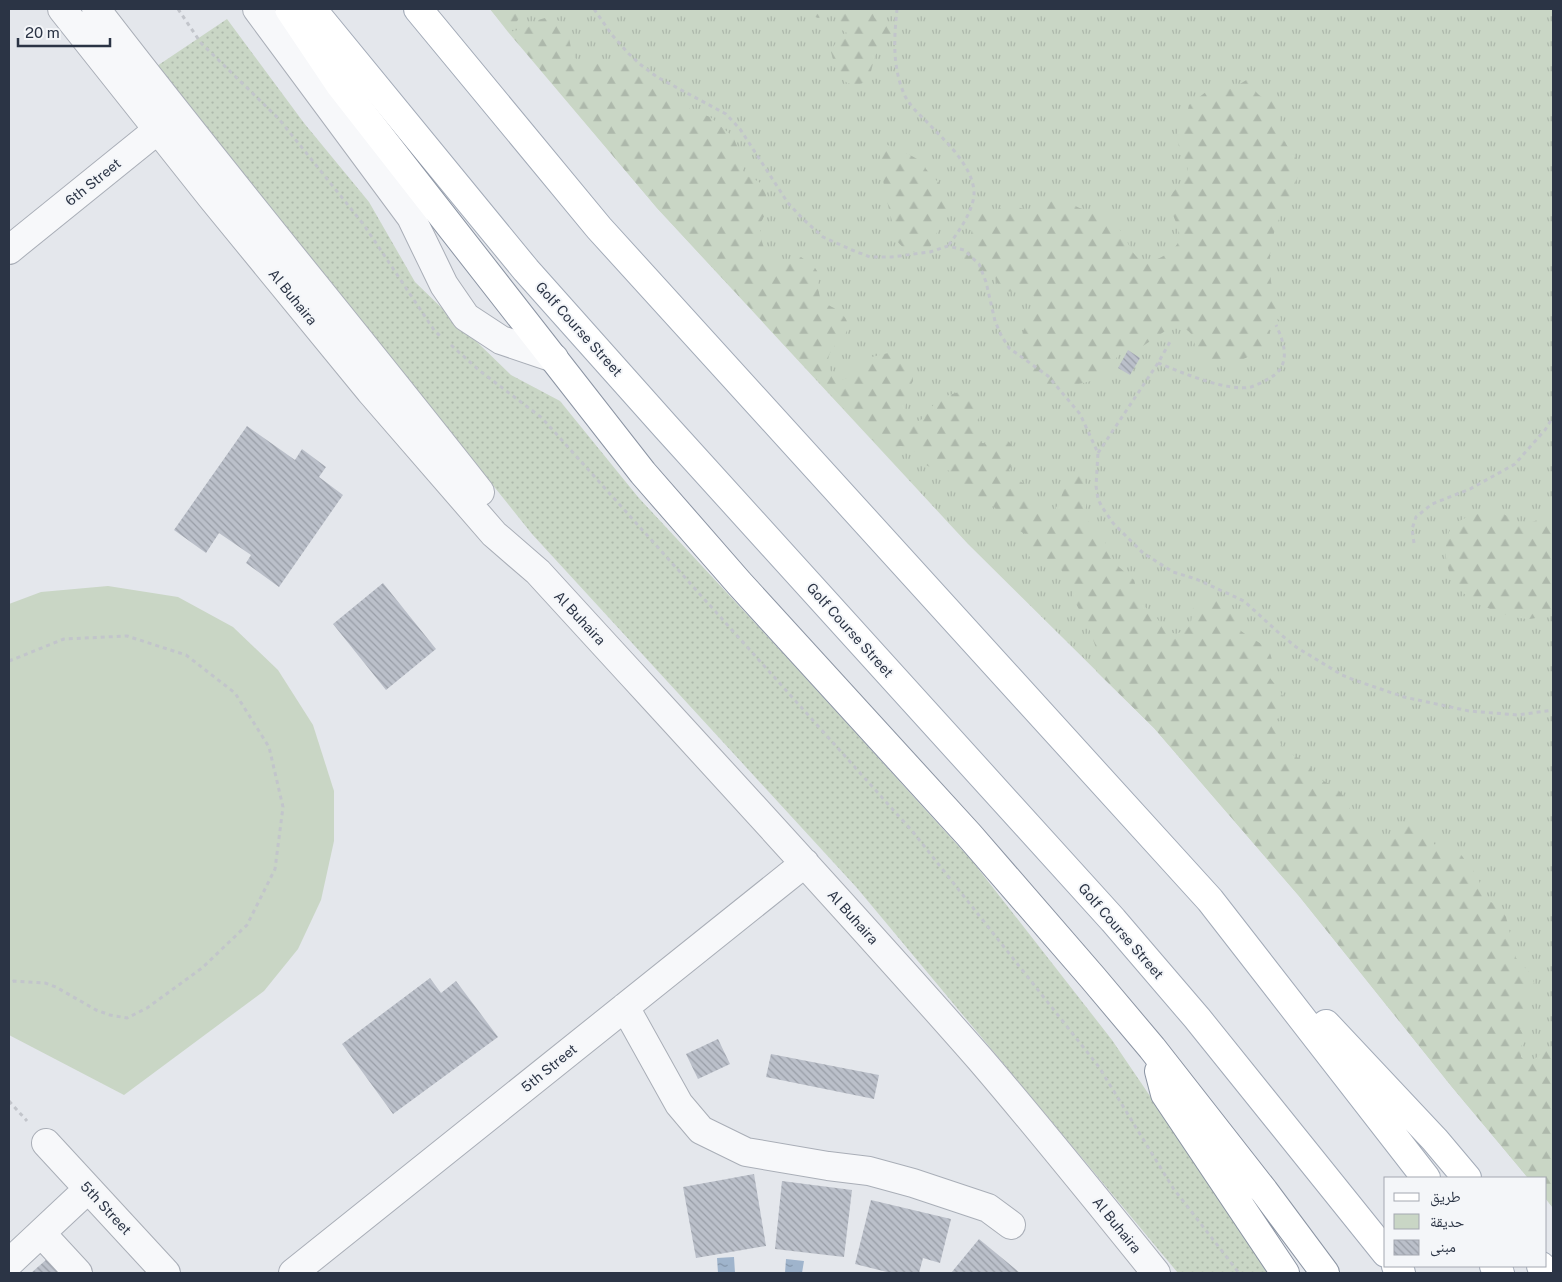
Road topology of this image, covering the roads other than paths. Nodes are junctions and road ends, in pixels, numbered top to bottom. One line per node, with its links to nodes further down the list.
1 (62, 9): 7 (street, Al Buhaira)
2 (96, 9): 7 (street, Al Buhaira)
3 (257, 9): 9 (street)
4 (290, 9): 9 (main road)
5 (312, 9): 20 (main road, Golf Course Street)
6 (418, 9): 11 (main road)
7 (167, 122): 8 (street, 6th Street); 10 (street, Al Buhaira)
8 (9, 250)
9 (554, 358): 13 (main road)
10 (805, 863): 12 (street, 5th Street); 25 (street, Al Buhaira)
11 (1210, 900): 15 (main road); 16 (main road)
12 (625, 1007): 18 (street); 24 (street, 5th Street)
13 (1152, 1048): 26 (main road); 27 (main road)
14 (46, 1143): 17 (street, 5th Street)
15 (1425, 1177)
16 (1467, 1177)
17 (88, 1189): 19 (street); 23 (street, 5th Street)
18 (1011, 1225)
19 (41, 1233): 21 (street); 22 (street)
20 (1384, 1251)
21 (9, 1264)
22 (78, 1273)
23 (166, 1273)
24 (293, 1273)
25 (1156, 1273)
26 (1285, 1273)
27 (1325, 1273)

